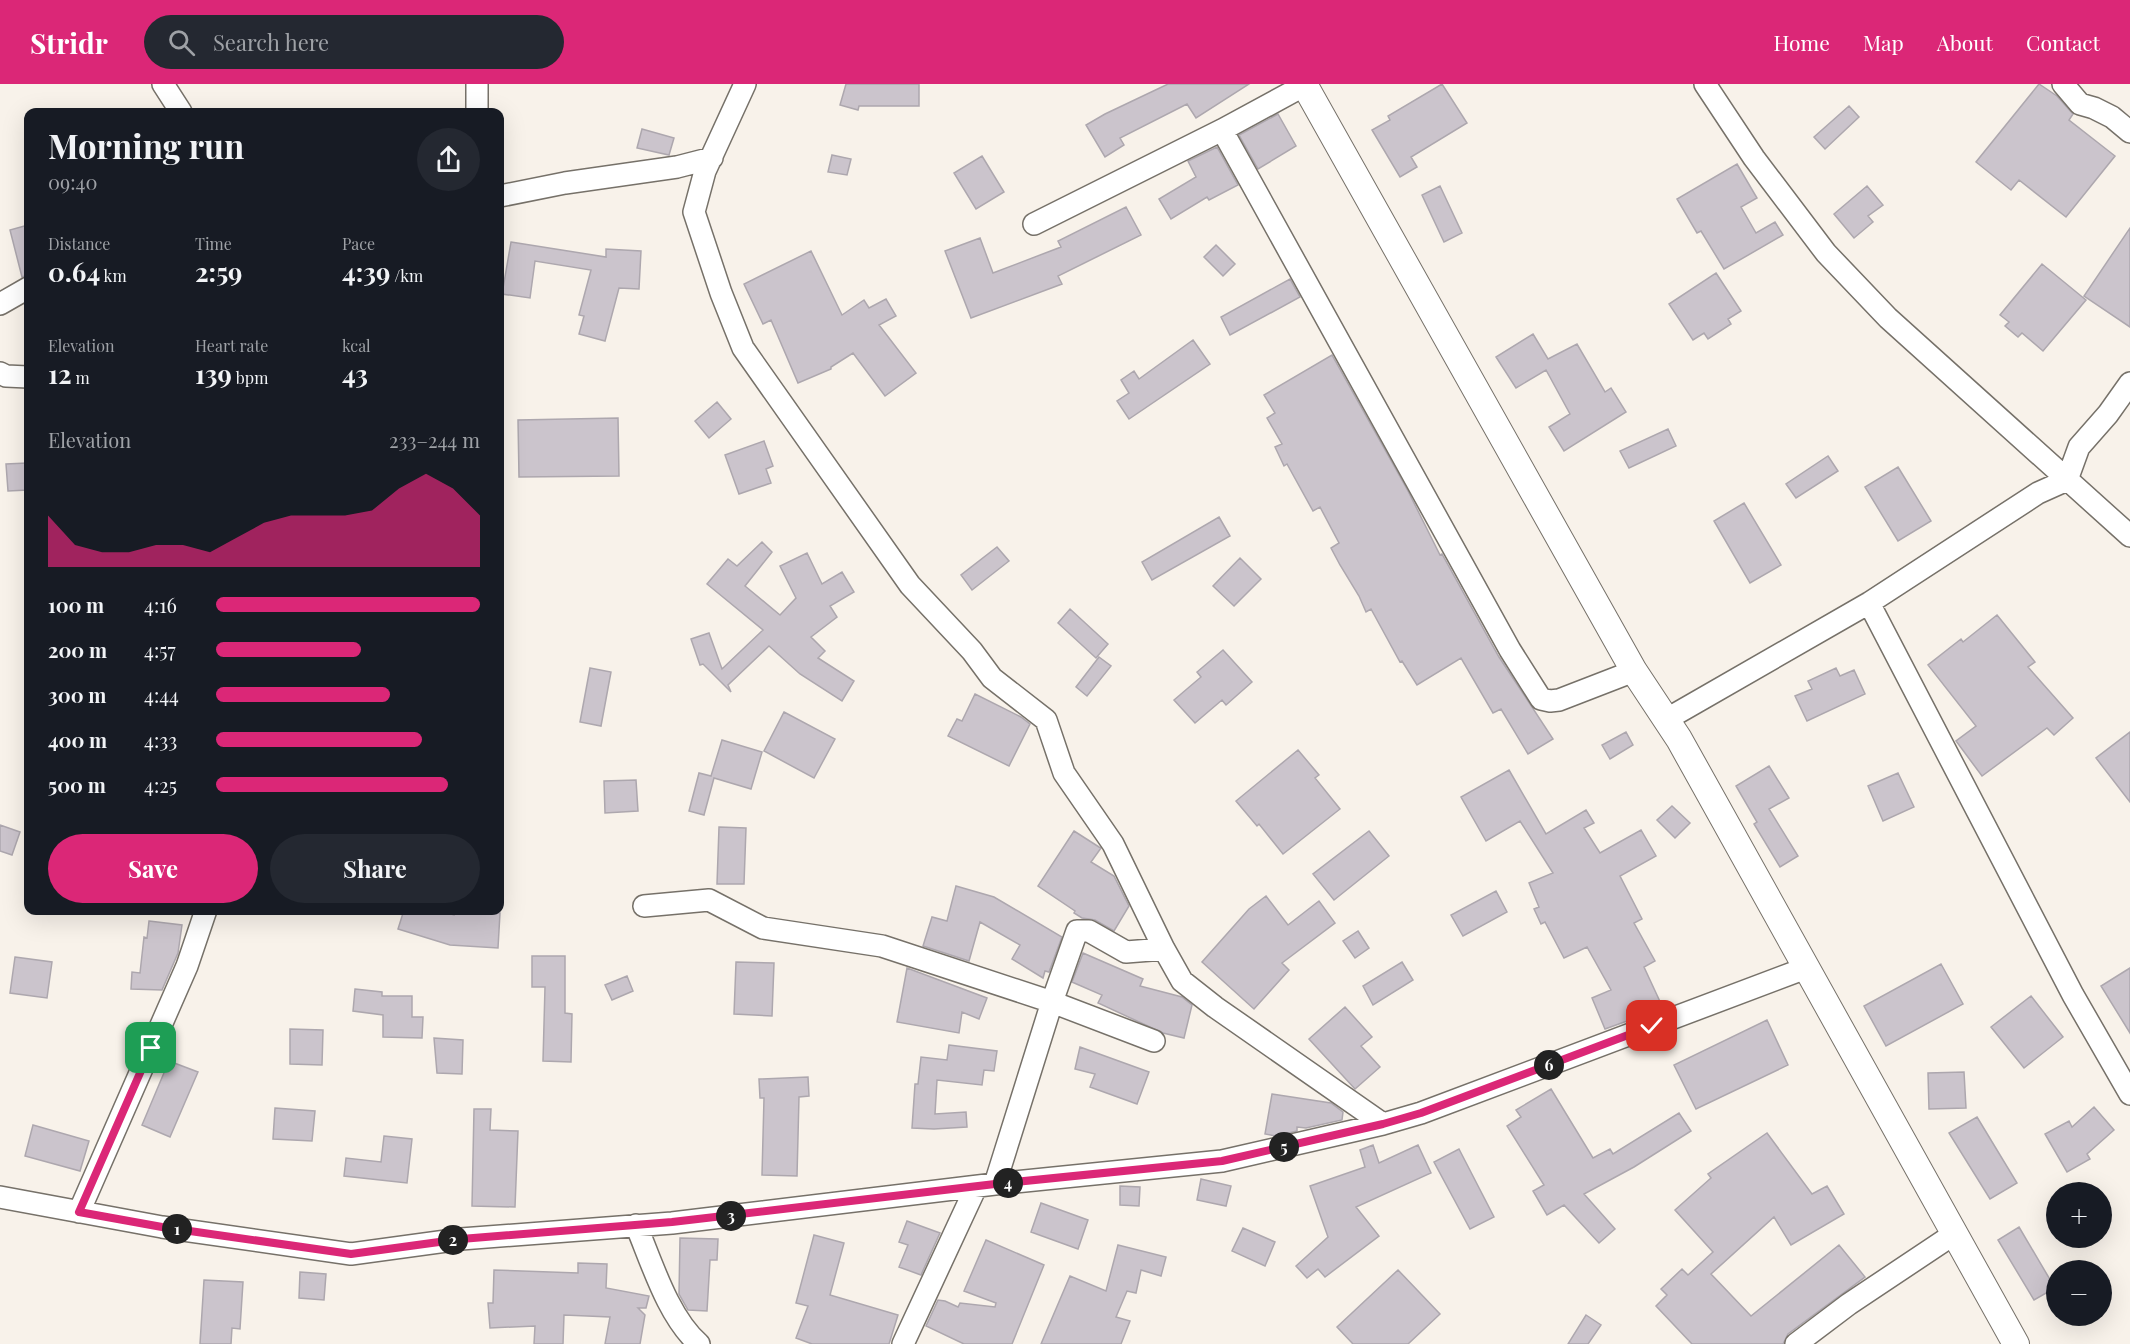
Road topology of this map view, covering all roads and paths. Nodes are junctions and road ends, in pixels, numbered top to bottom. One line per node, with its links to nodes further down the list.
1 (163, 84): 7 (street)
2 (477, 84): 8 (street)
3 (745, 84): 11 (street)
4 (1705, 84): 19 (street)
5 (2063, 84): 10 (street)
6 (1304, 85): 9 (street); 22 (street)
7 (178, 108)
8 (477, 108)
9 (1222, 130): 13 (street); 22 (street)
10 (2130, 132)
11 (712, 158): 12 (street); 26 (street)
12 (504, 195)
13 (1034, 224)
14 (24, 290): 15 (street)
15 (0, 304)
16 (0, 373): 17 (street)
17 (24, 377)
18 (2130, 383): 19 (street)
19 (2067, 480): 20 (street); 21 (street)
20 (2130, 536)
21 (1869, 603): 23 (street); 30 (street)
22 (1634, 671): 23 (street)
23 (1667, 719): 27 (street)
24 (644, 906): 28 (street)
25 (204, 915): 34 (street)
26 (1164, 949): 28 (street); 31 (street)
27 (1806, 968): 31 (street); 36 (street)
28 (1052, 1002): 29 (street); 32 (street)
29 (1154, 1041)
30 (2130, 1094)
31 (1383, 1124): 32 (street)
32 (985, 1186): 35 (street); 38 (street)
33 (0, 1197): 34 (street)
34 (79, 1212): 35 (street)
35 (636, 1225): 37 (street)
36 (1954, 1234): 39 (street); 40 (street)
37 (699, 1344)
38 (903, 1344)
39 (1796, 1344)
40 (2016, 1344)

